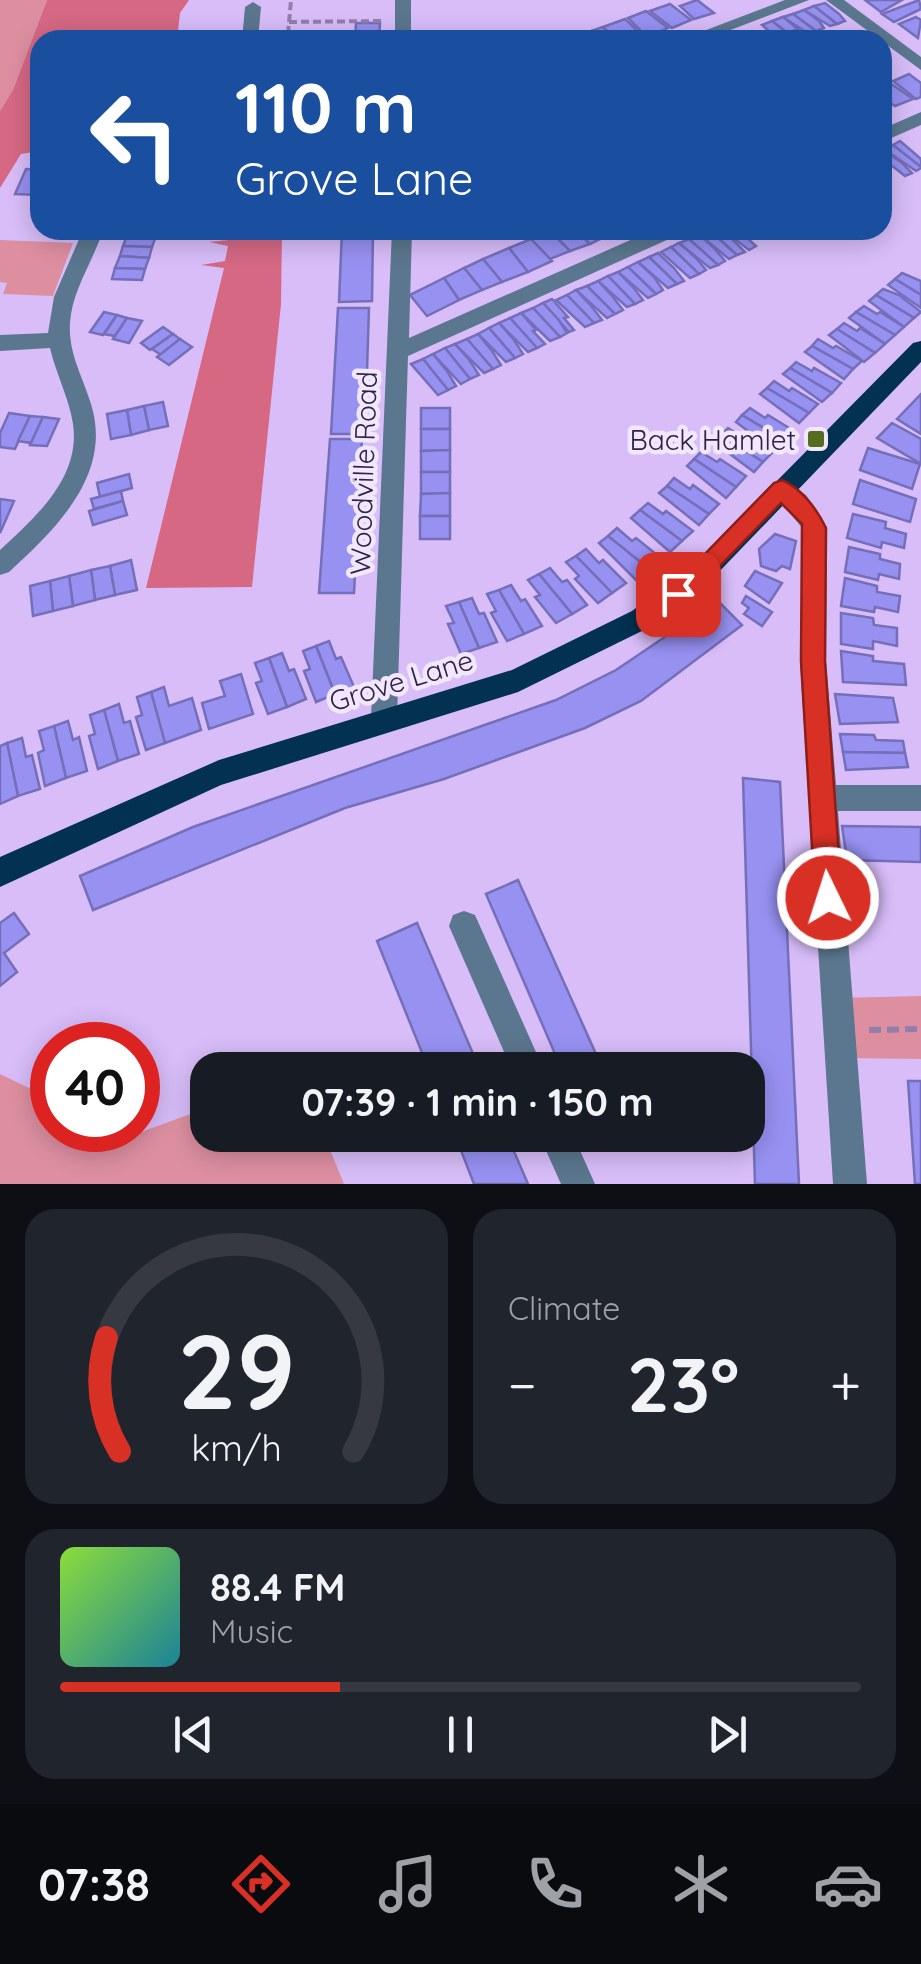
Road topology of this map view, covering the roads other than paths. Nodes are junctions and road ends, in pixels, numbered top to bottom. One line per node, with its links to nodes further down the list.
1 (403, 0): 6 (street)
2 (801, 0): 7 (street)
3 (834, 0): 8 (street)
4 (254, 7): 5 (street)
5 (251, 30)
6 (402, 30)
7 (716, 30)
8 (874, 30)
9 (892, 43): 10 (street)
10 (921, 65)
11 (921, 118): 12 (street)
12 (892, 131)
13 (87, 240): 16 (street)
14 (402, 240): 19 (street, Woodville Road)
15 (649, 240): 19 (street)
16 (59, 340): 17 (street); 21 (street)
17 (0, 343)
18 (921, 349): 20 (main road, Grove Lane)
19 (398, 352): 22 (street, Woodville Road)
20 (782, 489): 22 (main road, Grove Lane); 23 (street)
21 (0, 566)
22 (384, 719): 25 (main road, Grove Lane)
23 (821, 798): 24 (street); 30 (street)
24 (921, 798)
25 (0, 872)
26 (464, 926): 27 (street)
27 (520, 1052)
28 (564, 1152): 29 (street)
29 (578, 1184)
30 (850, 1184)

